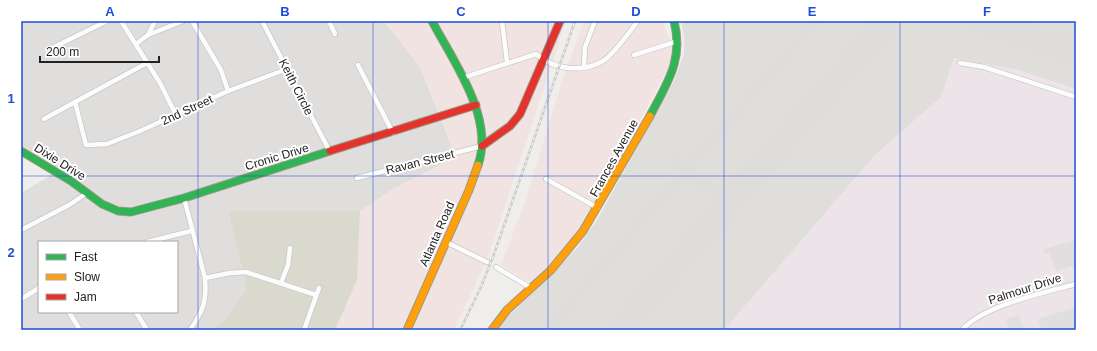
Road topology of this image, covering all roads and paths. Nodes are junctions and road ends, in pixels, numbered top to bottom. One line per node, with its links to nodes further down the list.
1 (107, 21): 18 (street)
2 (121, 21): 17 (street)
3 (155, 21): 15 (street)
4 (183, 21): 15 (street)
5 (192, 21): 28 (street)
6 (262, 21): 26 (street, Keith Circle)
7 (329, 21): 14 (street)
8 (432, 21): 27 (street, Atlanta Road)
9 (502, 21): 21 (street)
10 (560, 21): 20 (street)
11 (595, 21): 25 (street)
12 (638, 21): 25 (street)
13 (674, 21): 16 (street, Frances Avenue)
14 (334, 34)
15 (148, 35): 17 (street)
16 (678, 41): 19 (street); 42 (street, Frances Avenue)
17 (136, 44): 22 (street)
18 (50, 49)
19 (634, 55)
20 (543, 60): 21 (street); 25 (street); 35 (street)
21 (507, 62): 27 (street)
22 (147, 63): 30 (street); 32 (street)
23 (960, 63): 29 (street)
24 (358, 65): 34 (street)
25 (584, 67)
26 (287, 69): 28 (street, 2nd Street); 37 (street, Keith Circle)
27 (462, 78): 31 (street, Atlanta Road)
28 (228, 91): 32 (street, 2nd Street)
29 (1076, 97)
30 (75, 102): 32 (street, 2nd Street); 33 (street)
31 (476, 105): 34 (street, Cronic Drive); 35 (street, Atlanta Road)
32 (176, 115)
33 (44, 118)
34 (393, 133): 37 (street, Cronic Drive)
35 (482, 146): 38 (street, Ravan Street); 46 (street, Atlanta Road)
36 (21, 151): 40 (street, Dixie Drive)
37 (330, 152): 41 (street, Cronic Drive)
38 (357, 178)
39 (546, 179): 42 (street)
40 (87, 193): 41 (street, Cronic Drive); 43 (street)
41 (184, 198): 44 (street)
42 (598, 208): 54 (street, Frances Avenue)
43 (21, 230)
44 (192, 231): 45 (street); 50 (street)
45 (151, 241)
46 (446, 242): 48 (street); 64 (street, Atlanta Road)
47 (290, 248): 51 (street)
48 (487, 262)
49 (496, 267): 54 (street)
50 (205, 278): 51 (street); 62 (street)
51 (282, 283): 56 (street)
52 (1076, 284): 66 (street, Palmour Drive)
53 (319, 288): 56 (street)
54 (531, 288): 65 (street)
55 (38, 289): 57 (street)
56 (316, 295): 63 (street)
57 (21, 299)
58 (70, 313): 60 (street)
59 (137, 313): 61 (street)
60 (80, 330)
61 (147, 330)
62 (190, 330)
63 (304, 330)
64 (407, 330)
65 (492, 330)
66 (962, 330)

